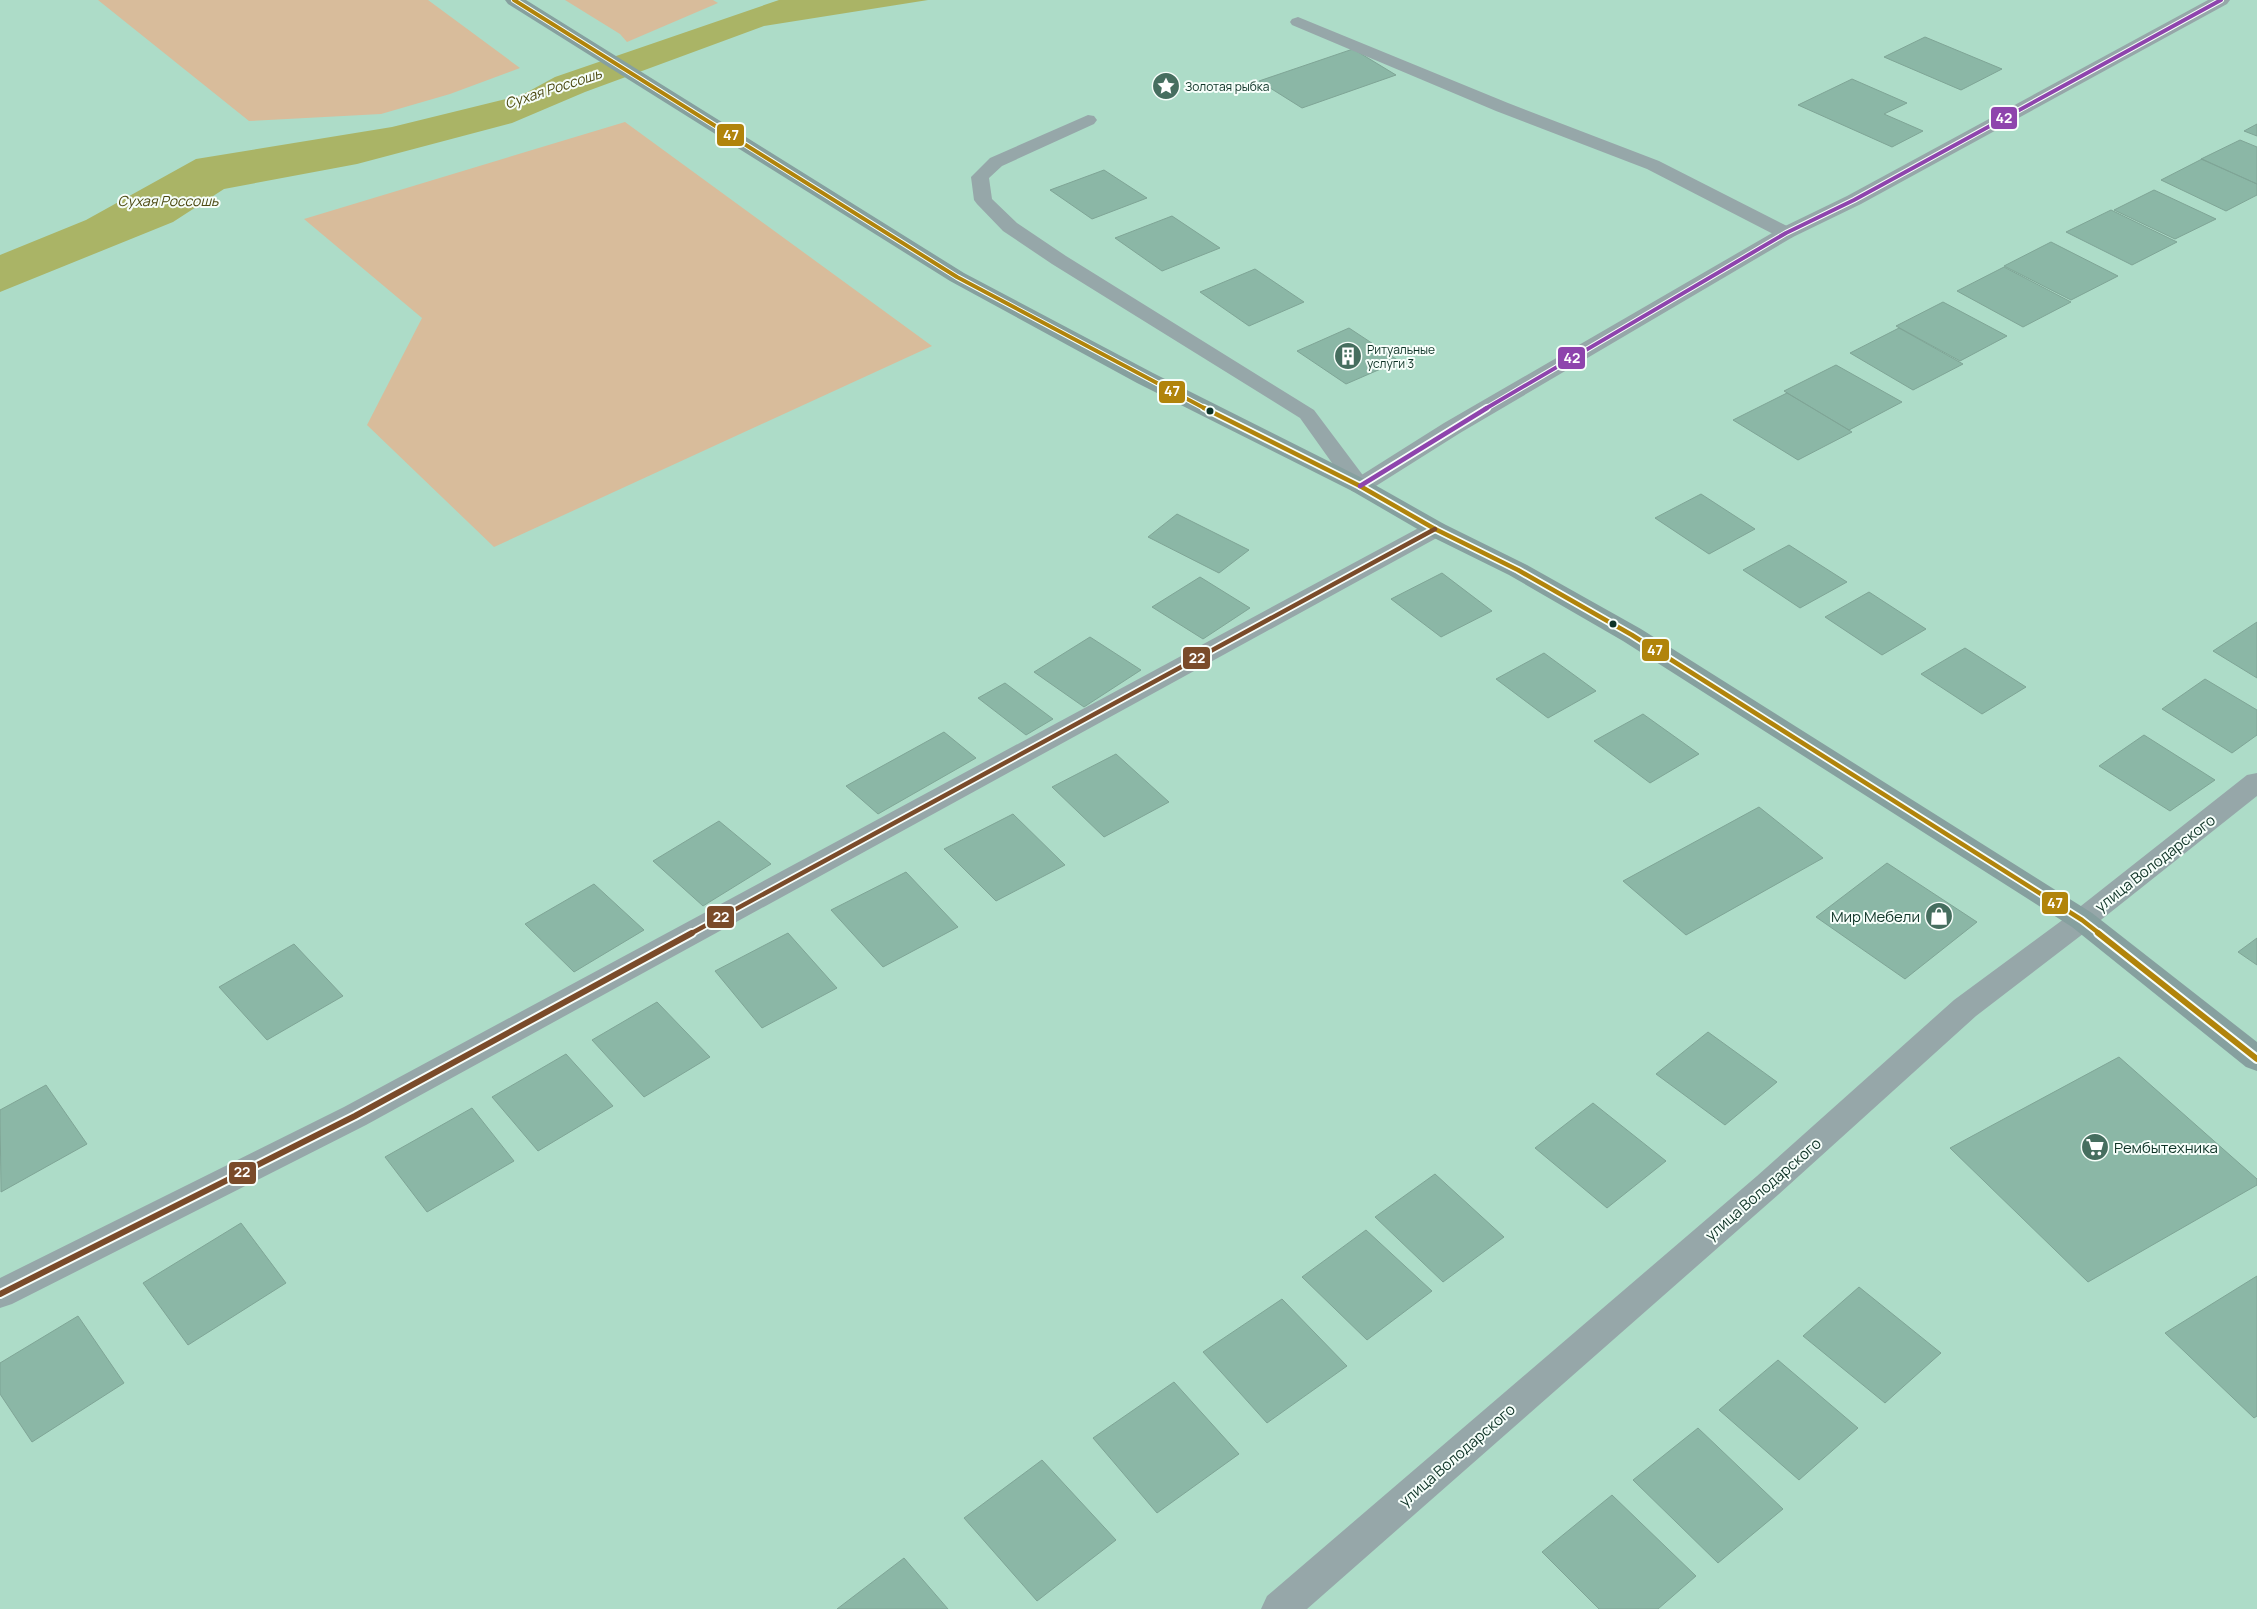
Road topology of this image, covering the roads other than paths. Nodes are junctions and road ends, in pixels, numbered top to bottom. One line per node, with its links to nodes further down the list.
1 (514, 0): 6 (main road)
2 (2221, 0): 5 (street)
3 (1298, 22): 5 (lane)
4 (1088, 120): 6 (lane)
5 (1786, 233): 6 (street)
6 (1360, 486): 7 (main road)
7 (1435, 529): 9 (main road); 11 (street)
8 (2257, 782): 9 (street, улица Володарского)
9 (2082, 920): 10 (main road); 12 (street, улица Володарского)
10 (2257, 1060)
11 (0, 1294)
12 (1280, 1609)

